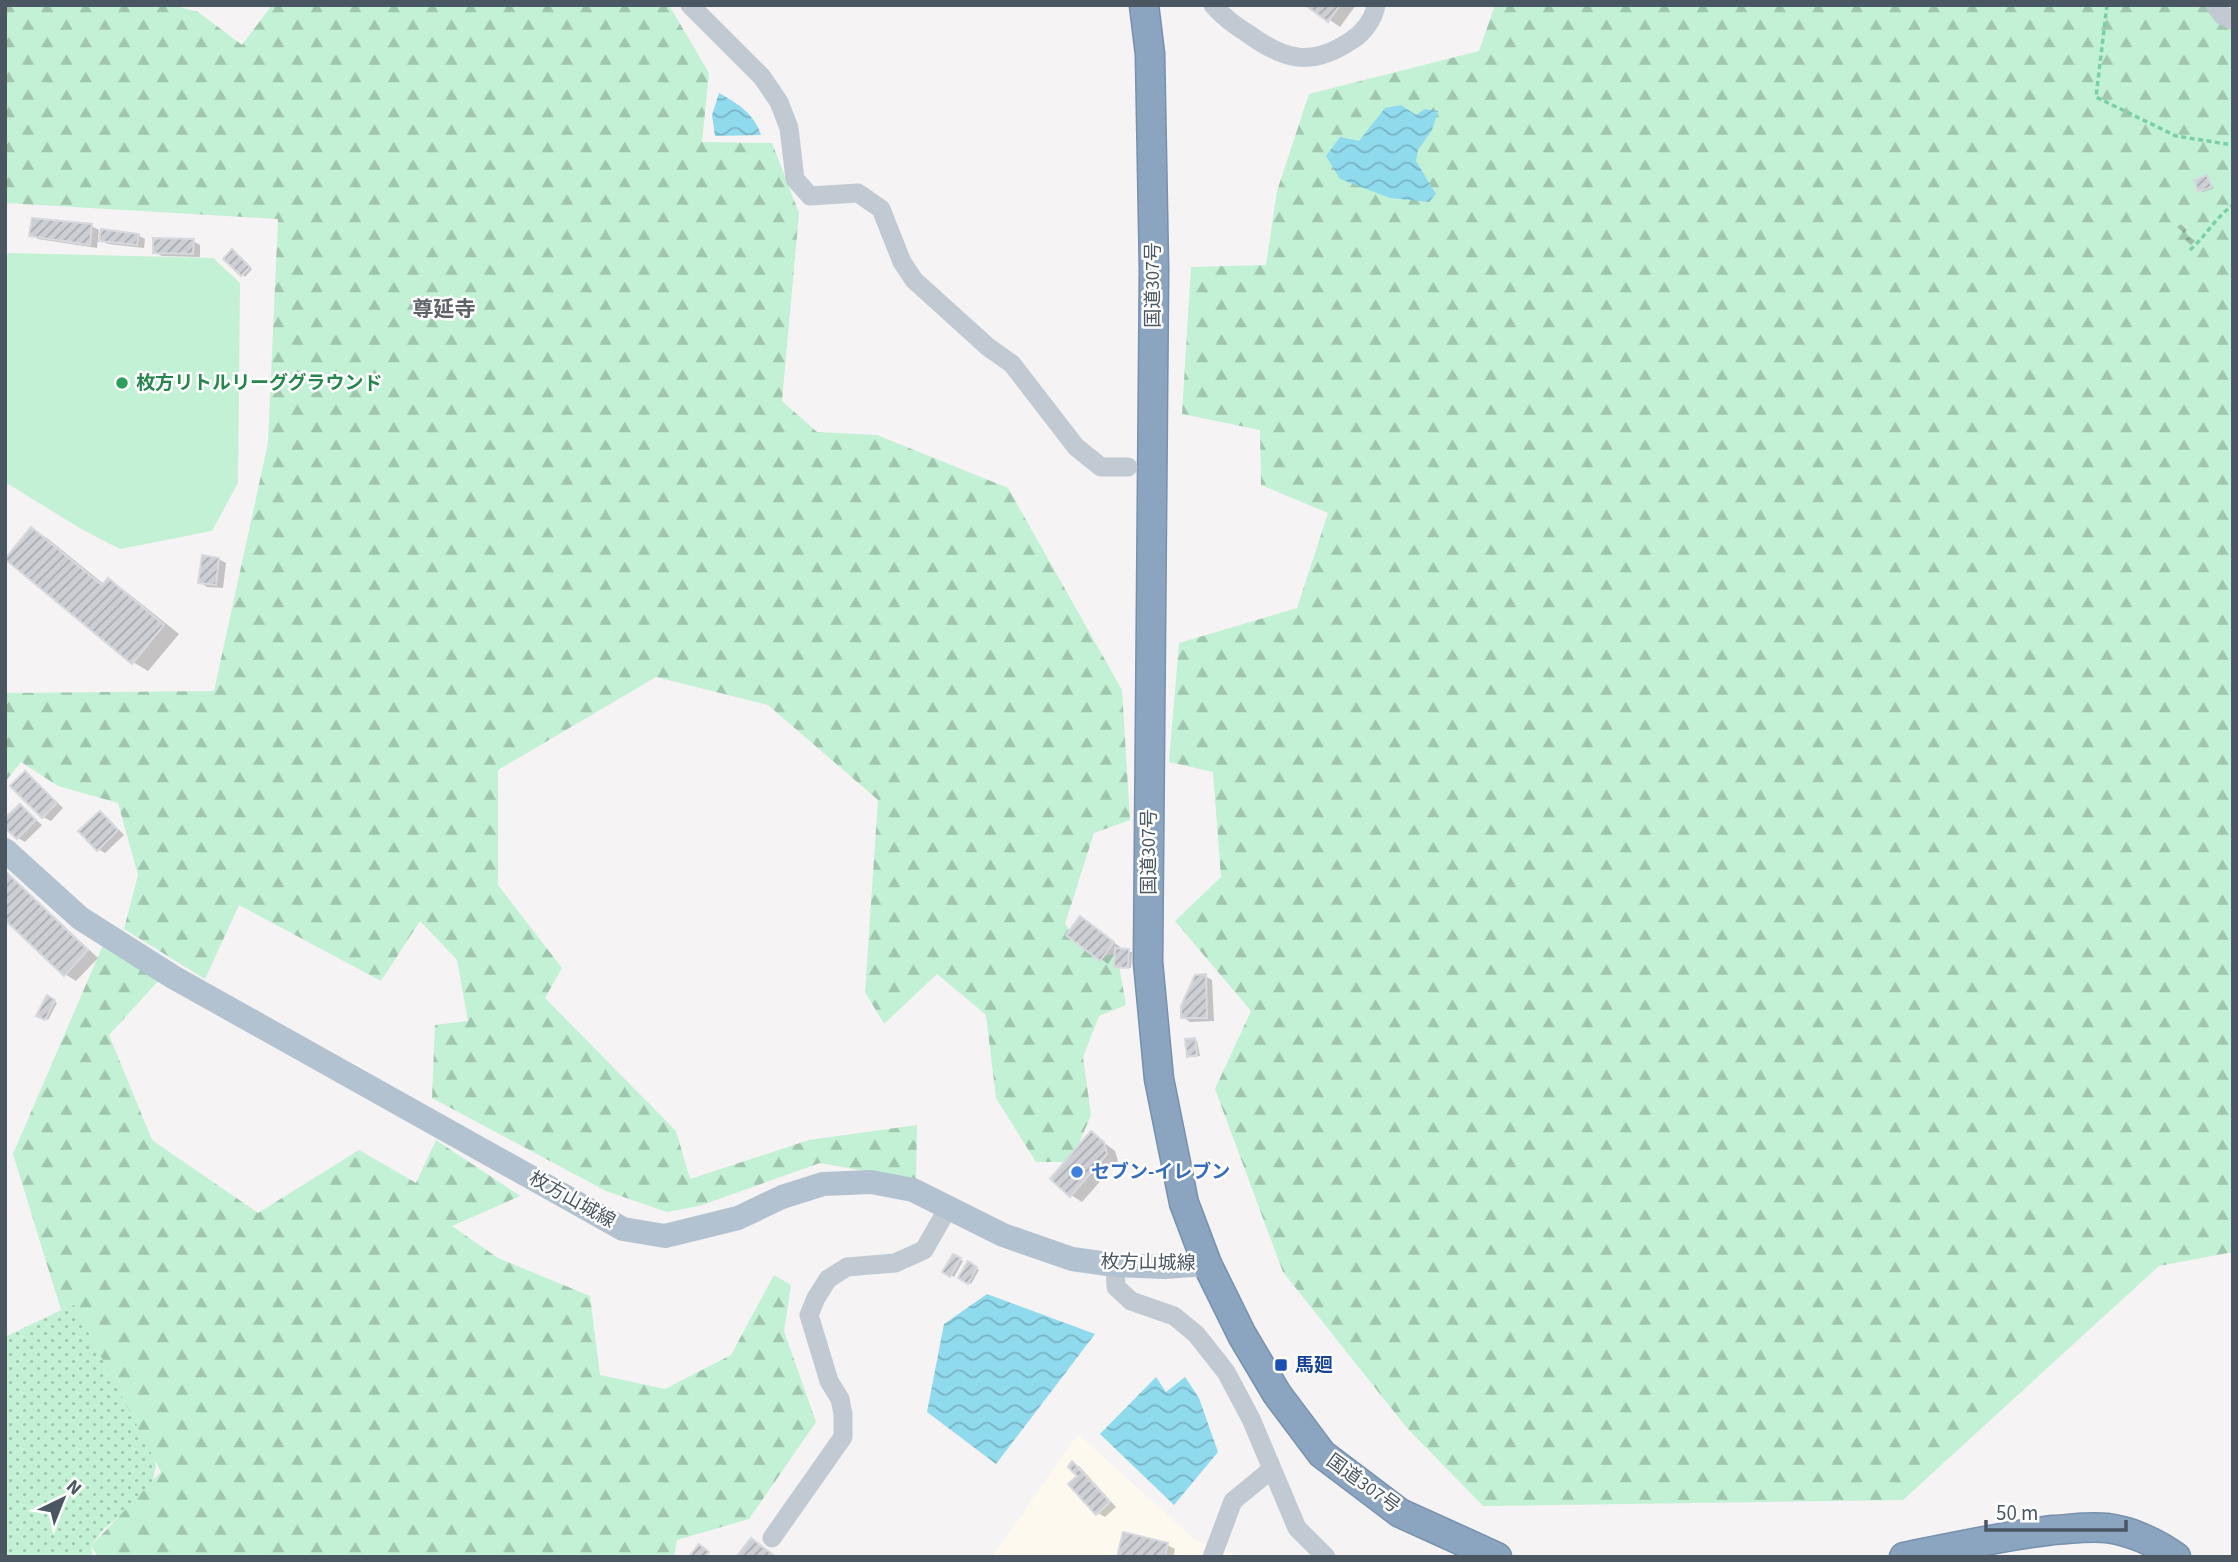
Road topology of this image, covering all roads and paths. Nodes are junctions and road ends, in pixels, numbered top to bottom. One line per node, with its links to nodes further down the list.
1 (690, 5): 11 (street)
2 (1144, 5): 14 (highway, 国道307号)
3 (1213, 5): 4 (street)
4 (1376, 5)
5 (2107, 5): 8 (path)
6 (2215, 5): 7 (street)
7 (2233, 20)
8 (2233, 145)
9 (2233, 205): 10 (path)
10 (2190, 250)
11 (1128, 467)
12 (5, 850): 13 (main road, 枚方山城線)
13 (948, 1208): 15 (main road, 枚方山城線); 17 (street)
14 (1207, 1264): 15 (main road, 枚方山城線); 20 (highway, 国道307号)
15 (1115, 1265): 16 (street)
16 (1272, 1469): 18 (street); 19 (street)
17 (772, 1538)
18 (1212, 1557)
19 (1325, 1557)
20 (1497, 1557)
21 (1904, 1557): 22 (highway)
22 (2176, 1557)

